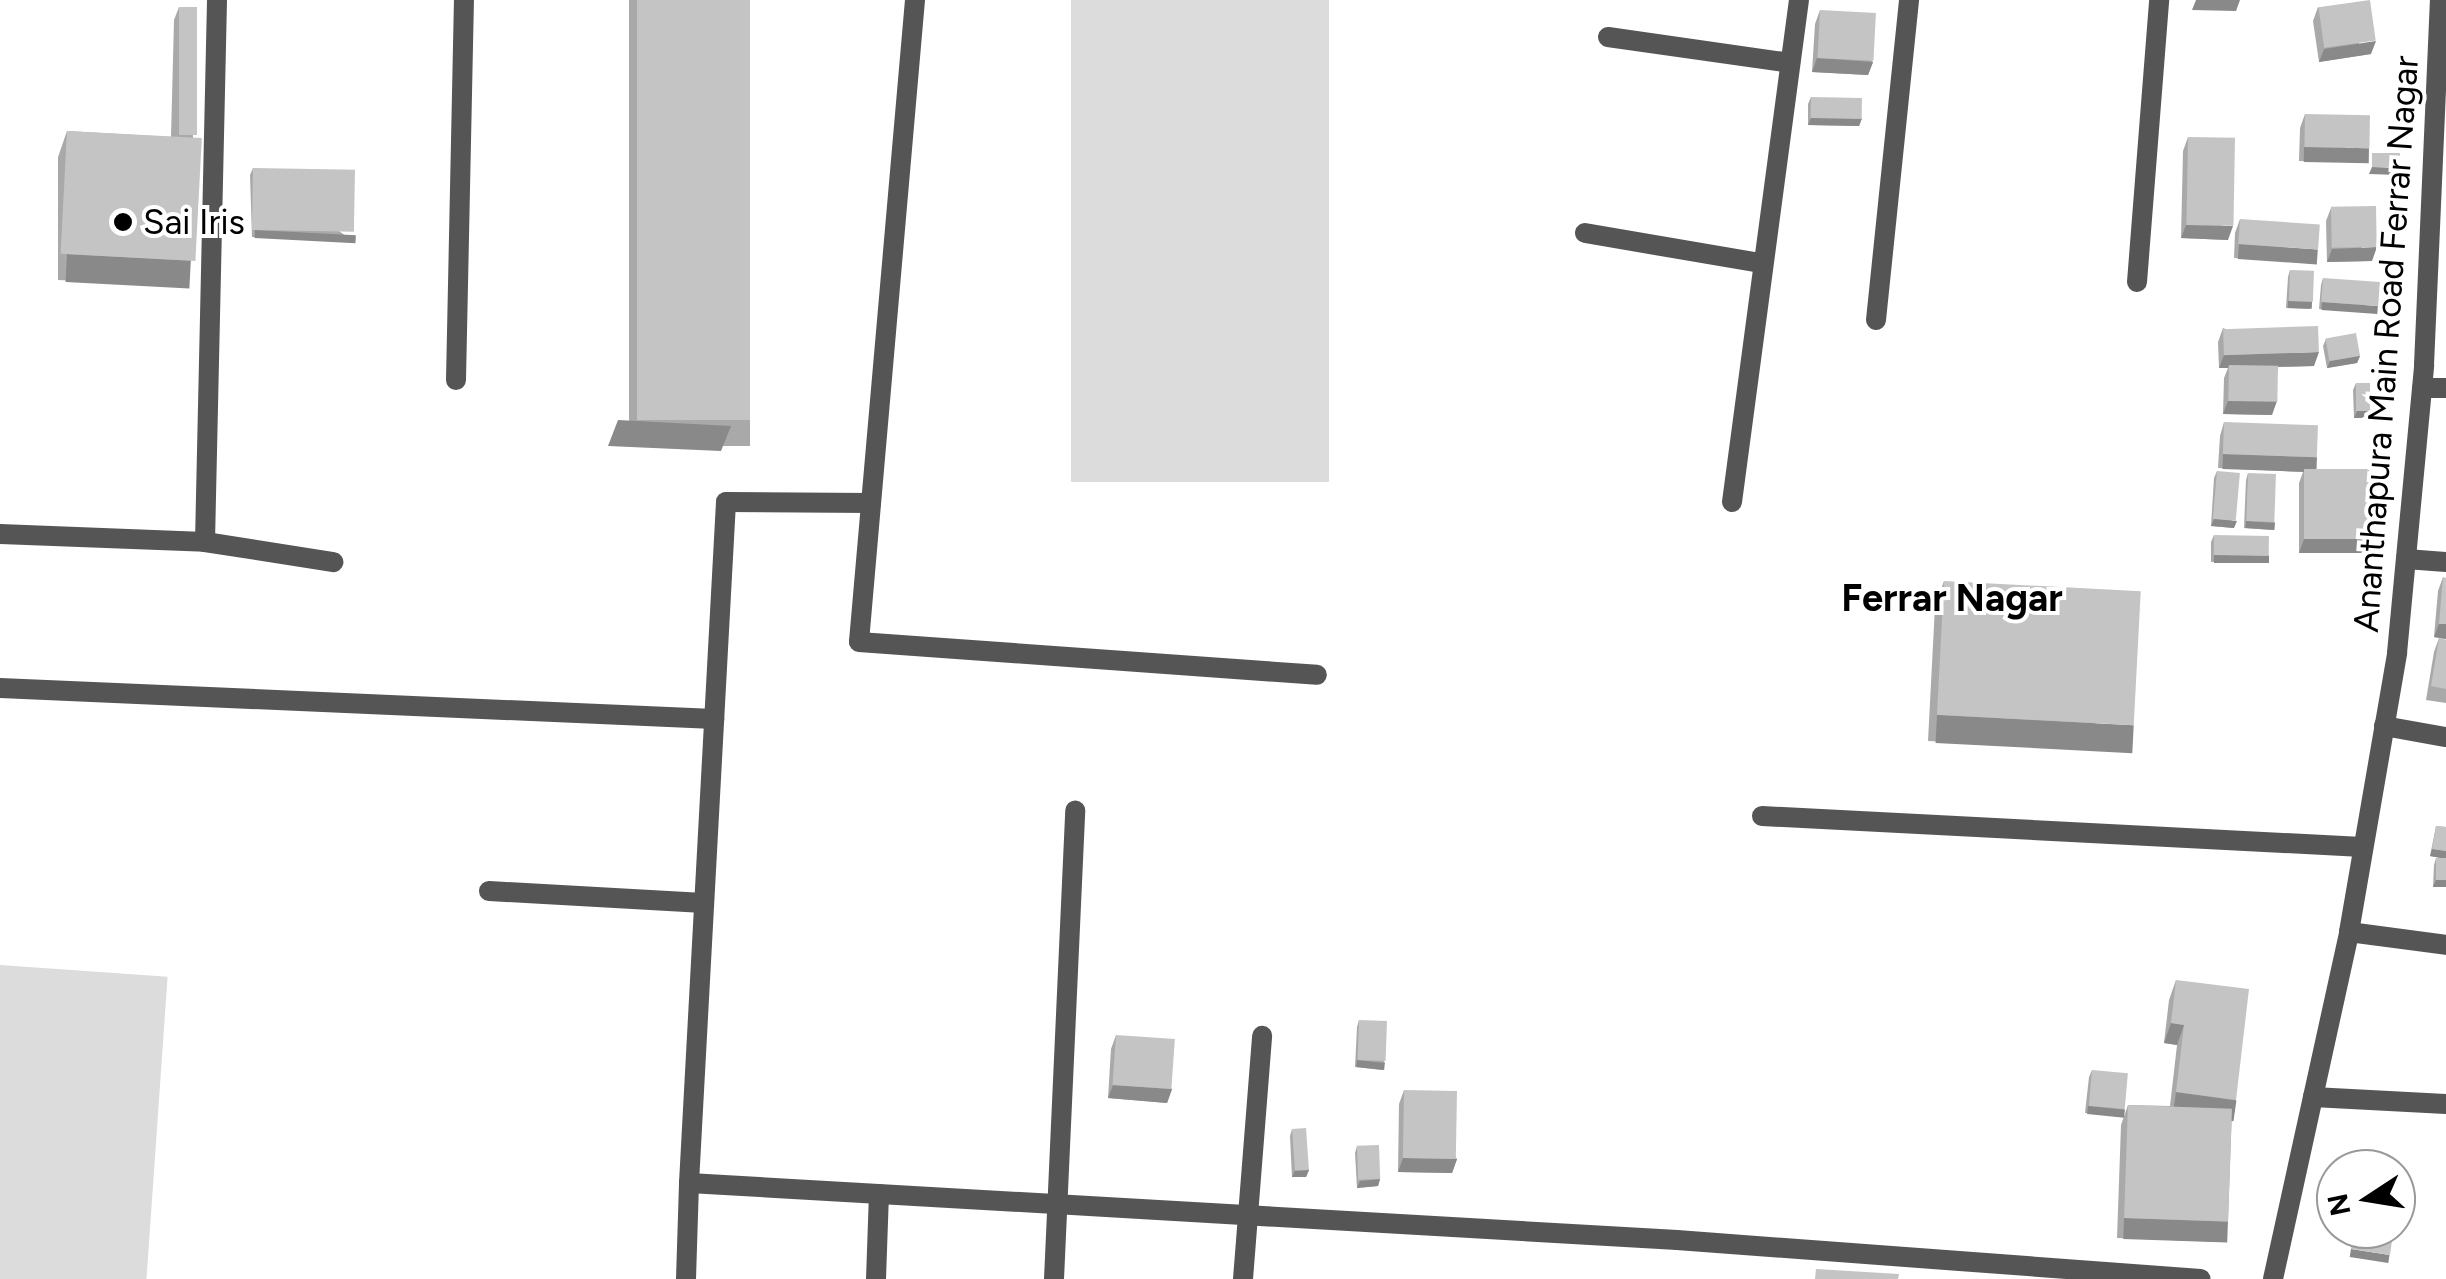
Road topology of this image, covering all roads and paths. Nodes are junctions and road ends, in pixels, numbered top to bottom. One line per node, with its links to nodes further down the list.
1 (216, 0): 21 (street)
2 (464, 0): 15 (street)
3 (915, 0): 19 (street)
4 (1799, 0): 9 (street)
5 (1909, 0): 14 (street)
6 (2159, 0): 13 (street)
7 (2442, 4): 10 (street, Ananthapura Main Road Ferrar Nagar)
8 (1608, 37): 9 (street)
9 (1790, 62): 12 (street)
10 (2439, 196): 16 (street, Ananthapura Main Road Ferrar Nagar)
11 (1585, 233): 12 (street)
12 (1760, 262): 18 (street)
13 (2137, 282)
14 (1876, 320)
15 (456, 380)
16 (2422, 388): 17 (street); 22 (street, Ananthapura Main Road Ferrar Nagar)
17 (2446, 388)
18 (1732, 502)
19 (870, 503): 25 (street); 27 (street)
20 (0, 534): 21 (street)
21 (205, 542): 23 (street)
22 (2406, 559): 24 (street); 28 (street, Ananthapura Main Road Ferrar Nagar)
23 (333, 562)
24 (2446, 562)
25 (1317, 675)
26 (0, 688): 27 (street)
27 (714, 719): 34 (street)
28 (2384, 726): 29 (street); 32 (street, Ananthapura Main Road Ferrar Nagar)
29 (2446, 737)
30 (1074, 810): 42 (street)
31 (1762, 816): 32 (street)
32 (2362, 847): 35 (street, Ananthapura Main Road Ferrar Nagar)
33 (489, 892): 34 (street)
34 (704, 903): 40 (street)
35 (2349, 932): 36 (street); 38 (street, Ananthapura Main Road Ferrar Nagar)
36 (2446, 945)
37 (1262, 1036): 43 (street)
38 (2313, 1097): 39 (street); 49 (street, Ananthapura Main Road Ferrar Nagar)
39 (2446, 1104)
40 (689, 1183): 41 (street); 44 (street)
41 (879, 1194): 42 (street); 45 (street)
42 (1058, 1205): 43 (street); 46 (street)
43 (1245, 1215): 47 (street); 48 (street)
44 (686, 1279)
45 (876, 1279)
46 (1054, 1279)
47 (1243, 1279)
48 (2201, 1279)
49 (2273, 1279)

